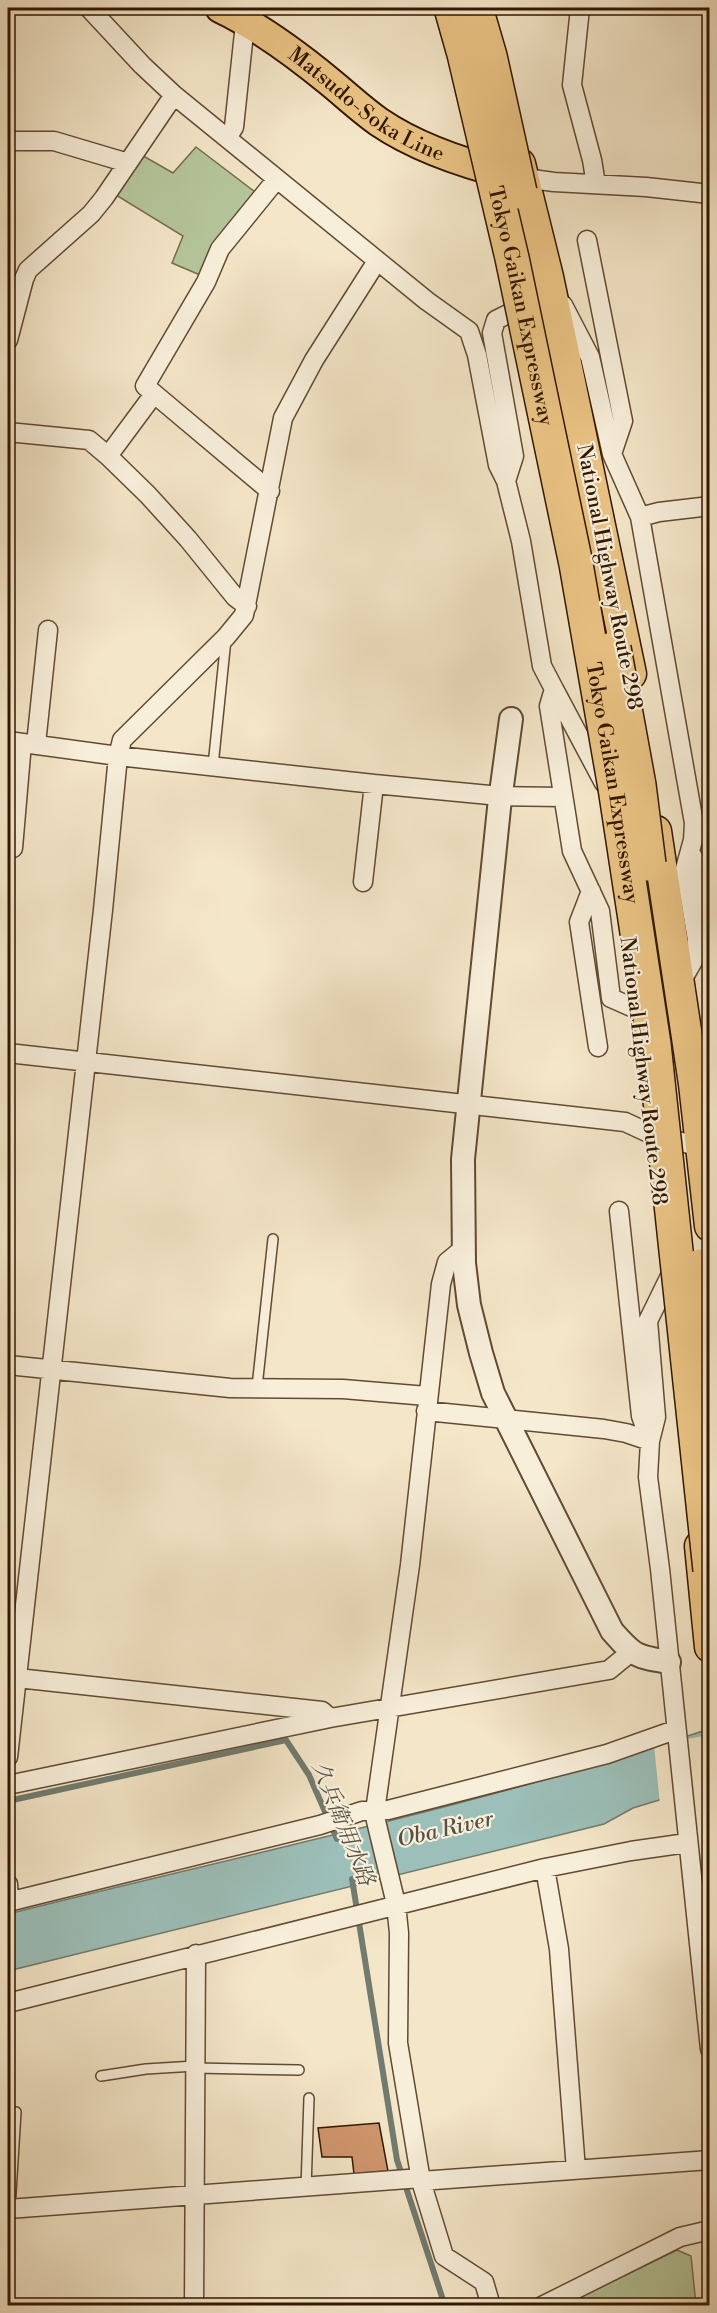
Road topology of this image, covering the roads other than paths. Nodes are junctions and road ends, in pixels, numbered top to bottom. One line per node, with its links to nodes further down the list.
1 (89, 8): 7 (street)
2 (438, 8): 11 (highway, National Highway Route 298)
3 (451, 8): 67 (highway, Tokyo Gaikan Expressway, bridge)
4 (580, 8): 14 (street)
5 (237, 12): 8 (street); 11 (main road, Matsudo-Soka Line)
6 (483, 13): 12 (highway, National Highway Route 298); 60 (highway, Tokyo Gaikan Expressway, bridge)
7 (174, 95): 8 (street); 10 (street)
8 (227, 138): 13 (street)
9 (8, 141): 10 (street)
10 (128, 162): 20 (street)
11 (481, 168): 12 (main road, Matsudo-Soka Line); 19 (highway, National Highway Route 298)
12 (524, 178): 14 (street); 18 (highway, National Highway Route 298)
13 (276, 180): 17 (street); 21 (street)
14 (596, 184): 15 (street)
15 (710, 195)
16 (588, 240): 23 (street)
17 (377, 261): 25 (street); 26 (street)
18 (548, 277): 23 (street); 47 (highway, National Highway Route 298)
19 (514, 311): 25 (street); 38 (highway, National Highway Route 298)
20 (8, 340)
21 (154, 394): 24 (street); 26 (street)
22 (8, 432): 24 (street)
23 (612, 454): 28 (street)
24 (108, 456): 29 (street)
25 (506, 481): 32 (street)
26 (270, 491): 29 (street)
27 (710, 506): 28 (street)
28 (640, 517): 41 (street)
29 (247, 606): 31 (street)
30 (48, 630): 34 (street)
31 (226, 637): 35 (street); 36 (lane)
32 (554, 689): 38 (street); 40 (street)
33 (511, 719): 39 (street)
34 (22, 743): 35 (street); 42 (street)
35 (118, 756): 36 (street); 51 (street)
36 (213, 766): 37 (street)
37 (374, 784): 39 (street); 44 (street)
38 (605, 785): 48 (highway, National Highway Route 298)
39 (500, 796): 40 (street); 52 (street)
40 (562, 797): 45 (street)
41 (702, 822): 43 (street)
42 (13, 848)
43 (690, 852): 46 (street); 47 (street)
44 (363, 882)
45 (591, 891): 48 (street); 49 (street)
46 (710, 916)
47 (679, 984): 54 (highway, National Highway Route 298)
48 (636, 1009): 53 (highway, National Highway Route 298)
49 (598, 1047)
50 (8, 1053): 51 (street)
51 (85, 1062): 52 (street); 62 (street)
52 (468, 1104): 53 (street); 58 (street)
53 (651, 1134): 54 (street); 59 (highway, National Highway Route 298)
54 (706, 1149): 56 (highway, National Highway Route 298)
55 (619, 1211): 66 (street)
56 (710, 1226)
57 (273, 1239): 63 (lane)
58 (464, 1248): 64 (street); 65 (street)
59 (669, 1278): 66 (street); 68 (highway, National Highway Route 298)
60 (710, 1345)
61 (8, 1365): 62 (street)
62 (51, 1370): 63 (street); 71 (street)
63 (257, 1387): 64 (street)
64 (427, 1403): 65 (street); 72 (street)
65 (505, 1418): 66 (street); 69 (street)
66 (650, 1441): 70 (street)
67 (710, 1570)
68 (710, 1647)
69 (631, 1652): 70 (street); 72 (street)
70 (669, 1662): 74 (street)
71 (11, 1678): 73 (street); 75 (street)
72 (391, 1706): 73 (street); 77 (street)
73 (330, 1718): 76 (street)
74 (675, 1730): 77 (street); 78 (street)
75 (8, 1757)
76 (8, 1785)
77 (375, 1816): 80 (street); 81 (street)
78 (687, 1843): 79 (street); 84 (street)
79 (545, 1868): 81 (street); 91 (street)
80 (8, 1896)
81 (396, 1904): 82 (street); 92 (street)
82 (196, 1954): 83 (street); 85 (street)
83 (8, 2003)
84 (710, 2049)
85 (195, 2067): 86 (lane); 87 (lane); 94 (street)
86 (299, 2070)
87 (101, 2076)
88 (309, 2098): 93 (lane)
89 (16, 2112): 95 (lane)
90 (710, 2160): 91 (street)
91 (576, 2170): 92 (street)
92 (421, 2180): 93 (street); 98 (street)
93 (306, 2188): 94 (street)
94 (194, 2197): 95 (street); 97 (street)
95 (9, 2209)
96 (710, 2230): 99 (street)
97 (194, 2306)
98 (491, 2306)
99 (542, 2306)

